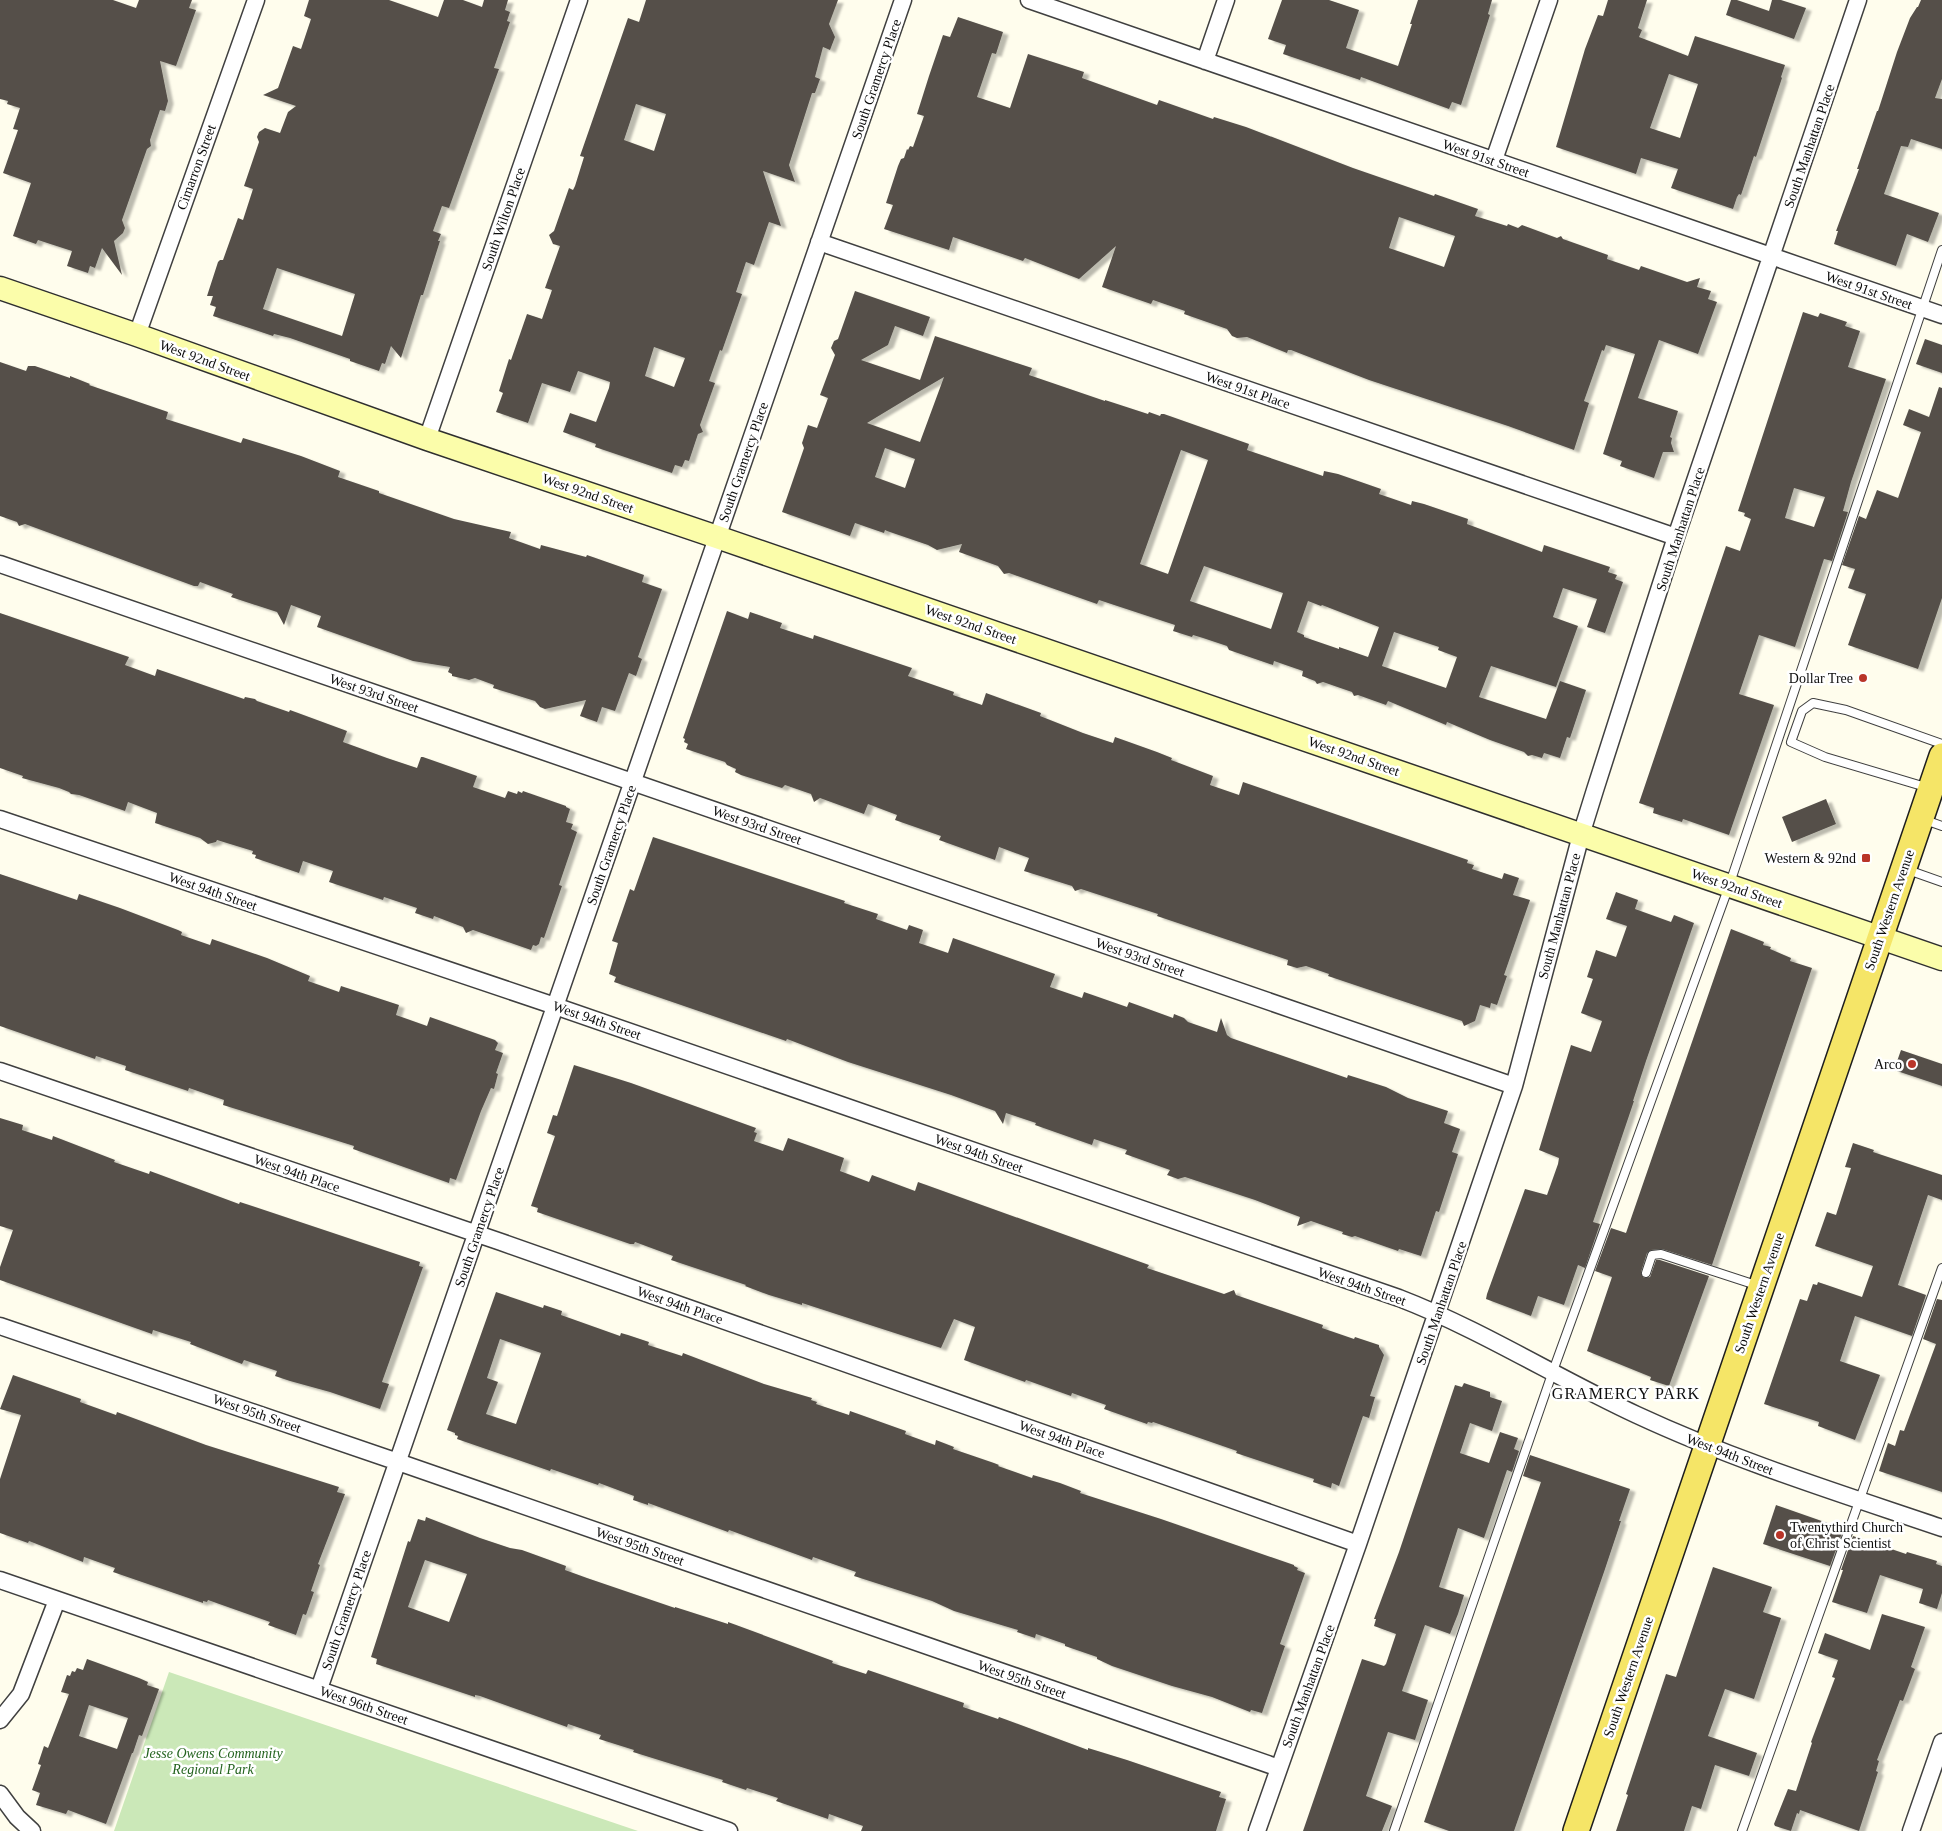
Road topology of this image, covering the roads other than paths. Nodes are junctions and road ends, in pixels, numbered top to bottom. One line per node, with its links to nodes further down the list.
1 (256, 0): 16 (street, Cimarron Street)
2 (579, 0): 17 (street, South Wilton Place)
3 (903, 0): 10 (street, South Gramercy Place)
4 (1030, 0): 8 (street, West 91st Street)
5 (1226, 0): 8 (street)
6 (1549, 0): 9 (street)
7 (1858, 0): 12 (street, South Manhattan Place)
8 (1205, 61): 9 (street, West 91st Street)
9 (1494, 160): 12 (street, West 91st Street)
10 (819, 242): 18 (street, South Gramercy Place); 19 (street, West 91st Place)
11 (1942, 250): 14 (lane)
12 (1772, 256): 14 (street, West 91st Street); 19 (street, South Manhattan Place)
13 (0, 288): 16 (street, West 92nd Street)
14 (1922, 308): 15 (street, West 91st Street); 30 (lane)
15 (1942, 315)
16 (137, 335): 17 (street, West 92nd Street)
17 (427, 439): 18 (street, West 92nd Street)
18 (717, 537): 23 (street, South Gramercy Place); 27 (street, West 92nd Street)
19 (1676, 537): 27 (street, South Manhattan Place)
20 (0, 564): 23 (street, West 93rd Street)
21 (1942, 744): 24 (lane)
22 (1942, 756): 24 (main road, South Western Avenue)
23 (632, 782): 33 (street, South Gramercy Place); 35 (street, West 93rd Street)
24 (1930, 789): 26 (main road, South Western Avenue)
25 (0, 819): 33 (street, West 94th Street)
26 (1931, 822): 28 (main road, South Western Avenue)
27 (1581, 835): 30 (street, West 92nd Street); 35 (street, South Manhattan Place)
28 (1903, 869): 29 (lane); 31 (main road, South Western Avenue)
29 (1942, 882)
30 (1729, 886): 31 (street, West 92nd Street); 42 (lane)
31 (1880, 938): 32 (street, West 92nd Street); 39 (main road, South Western Avenue)
32 (1942, 959)
33 (555, 1006): 36 (street, South Gramercy Place); 40 (street, West 94th Street)
34 (0, 1071): 36 (street, West 94th Place)
35 (1514, 1086): 40 (street, South Manhattan Place)
36 (476, 1234): 44 (street, South Gramercy Place); 47 (street, West 94th Place)
37 (1942, 1268): 45 (lane)
38 (1646, 1273): 39 (lane)
39 (1761, 1286): 43 (main road, South Western Avenue)
40 (1438, 1313): 42 (street, West 94th Street); 47 (street, South Manhattan Place)
41 (0, 1326): 44 (street, West 95th Street)
42 (1553, 1371): 43 (street, West 94th Street); 58 (lane)
43 (1707, 1446): 45 (street, West 94th Street); 59 (main road, South Western Avenue)
44 (398, 1462): 50 (street, South Gramercy Place); 53 (street, West 95th Street)
45 (1859, 1500): 46 (street, West 94th Street); 60 (lane)
46 (1942, 1528)
47 (1358, 1544): 53 (street, South Manhattan Place)
48 (0, 1580): 49 (street, West 96th Street)
49 (57, 1600): 50 (street, West 96th Street); 51 (street)
50 (319, 1690): 56 (street, West 96th Street)
51 (0, 1720)
52 (1942, 1742): 61 (street)
53 (1279, 1768): 57 (street, South Manhattan Place)
54 (0, 1794): 55 (street)
55 (32, 1831)
56 (728, 1831)
57 (1257, 1831)
58 (1394, 1831)
59 (1576, 1831)
60 (1742, 1831)
61 (1911, 1831)

